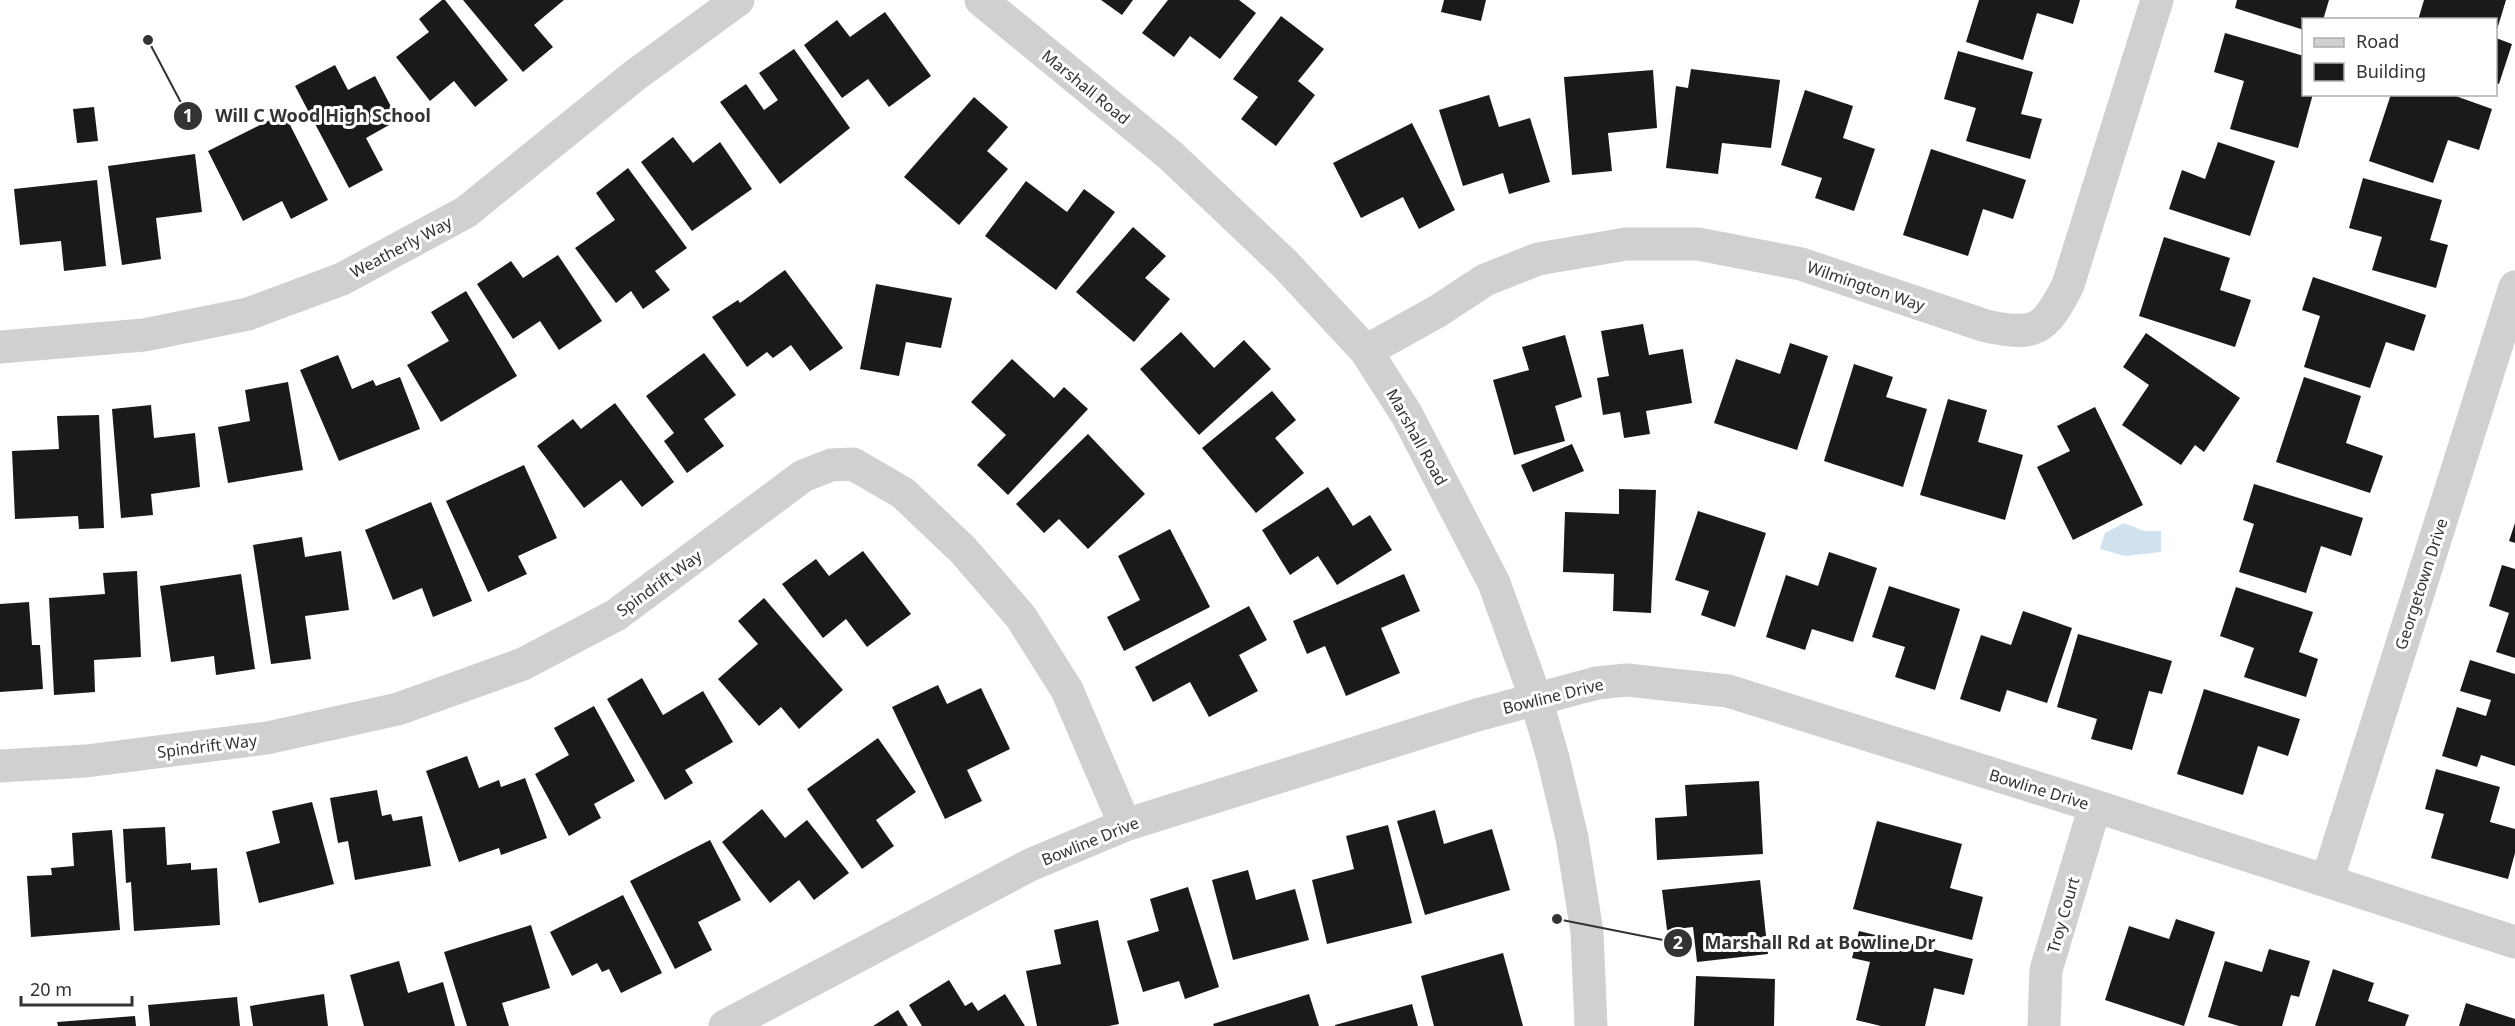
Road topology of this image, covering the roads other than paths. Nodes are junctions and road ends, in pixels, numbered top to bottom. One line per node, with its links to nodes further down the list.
1 (738, 0): 5 (street, Weatherly Way)
2 (981, 0): 6 (street, Marshall Road)
3 (2157, 0): 6 (street, Wilmington Way)
4 (2515, 287): 11 (street, Georgetown Drive)
5 (0, 347)
6 (1366, 351): 7 (street, Marshall Road)
7 (1536, 699): 9 (street, Bowline Drive); 10 (street, Bowline Drive); 14 (street, Marshall Road)
8 (0, 766): 10 (street, Spindrift Way)
9 (2094, 806): 11 (street, Bowline Drive); 15 (street, Troy Court)
10 (1125, 825): 13 (street, Bowline Drive)
11 (2327, 881): 12 (street, Bowline Drive)
12 (2515, 942)
13 (725, 1026)
14 (1591, 1026)
15 (2044, 1026)

